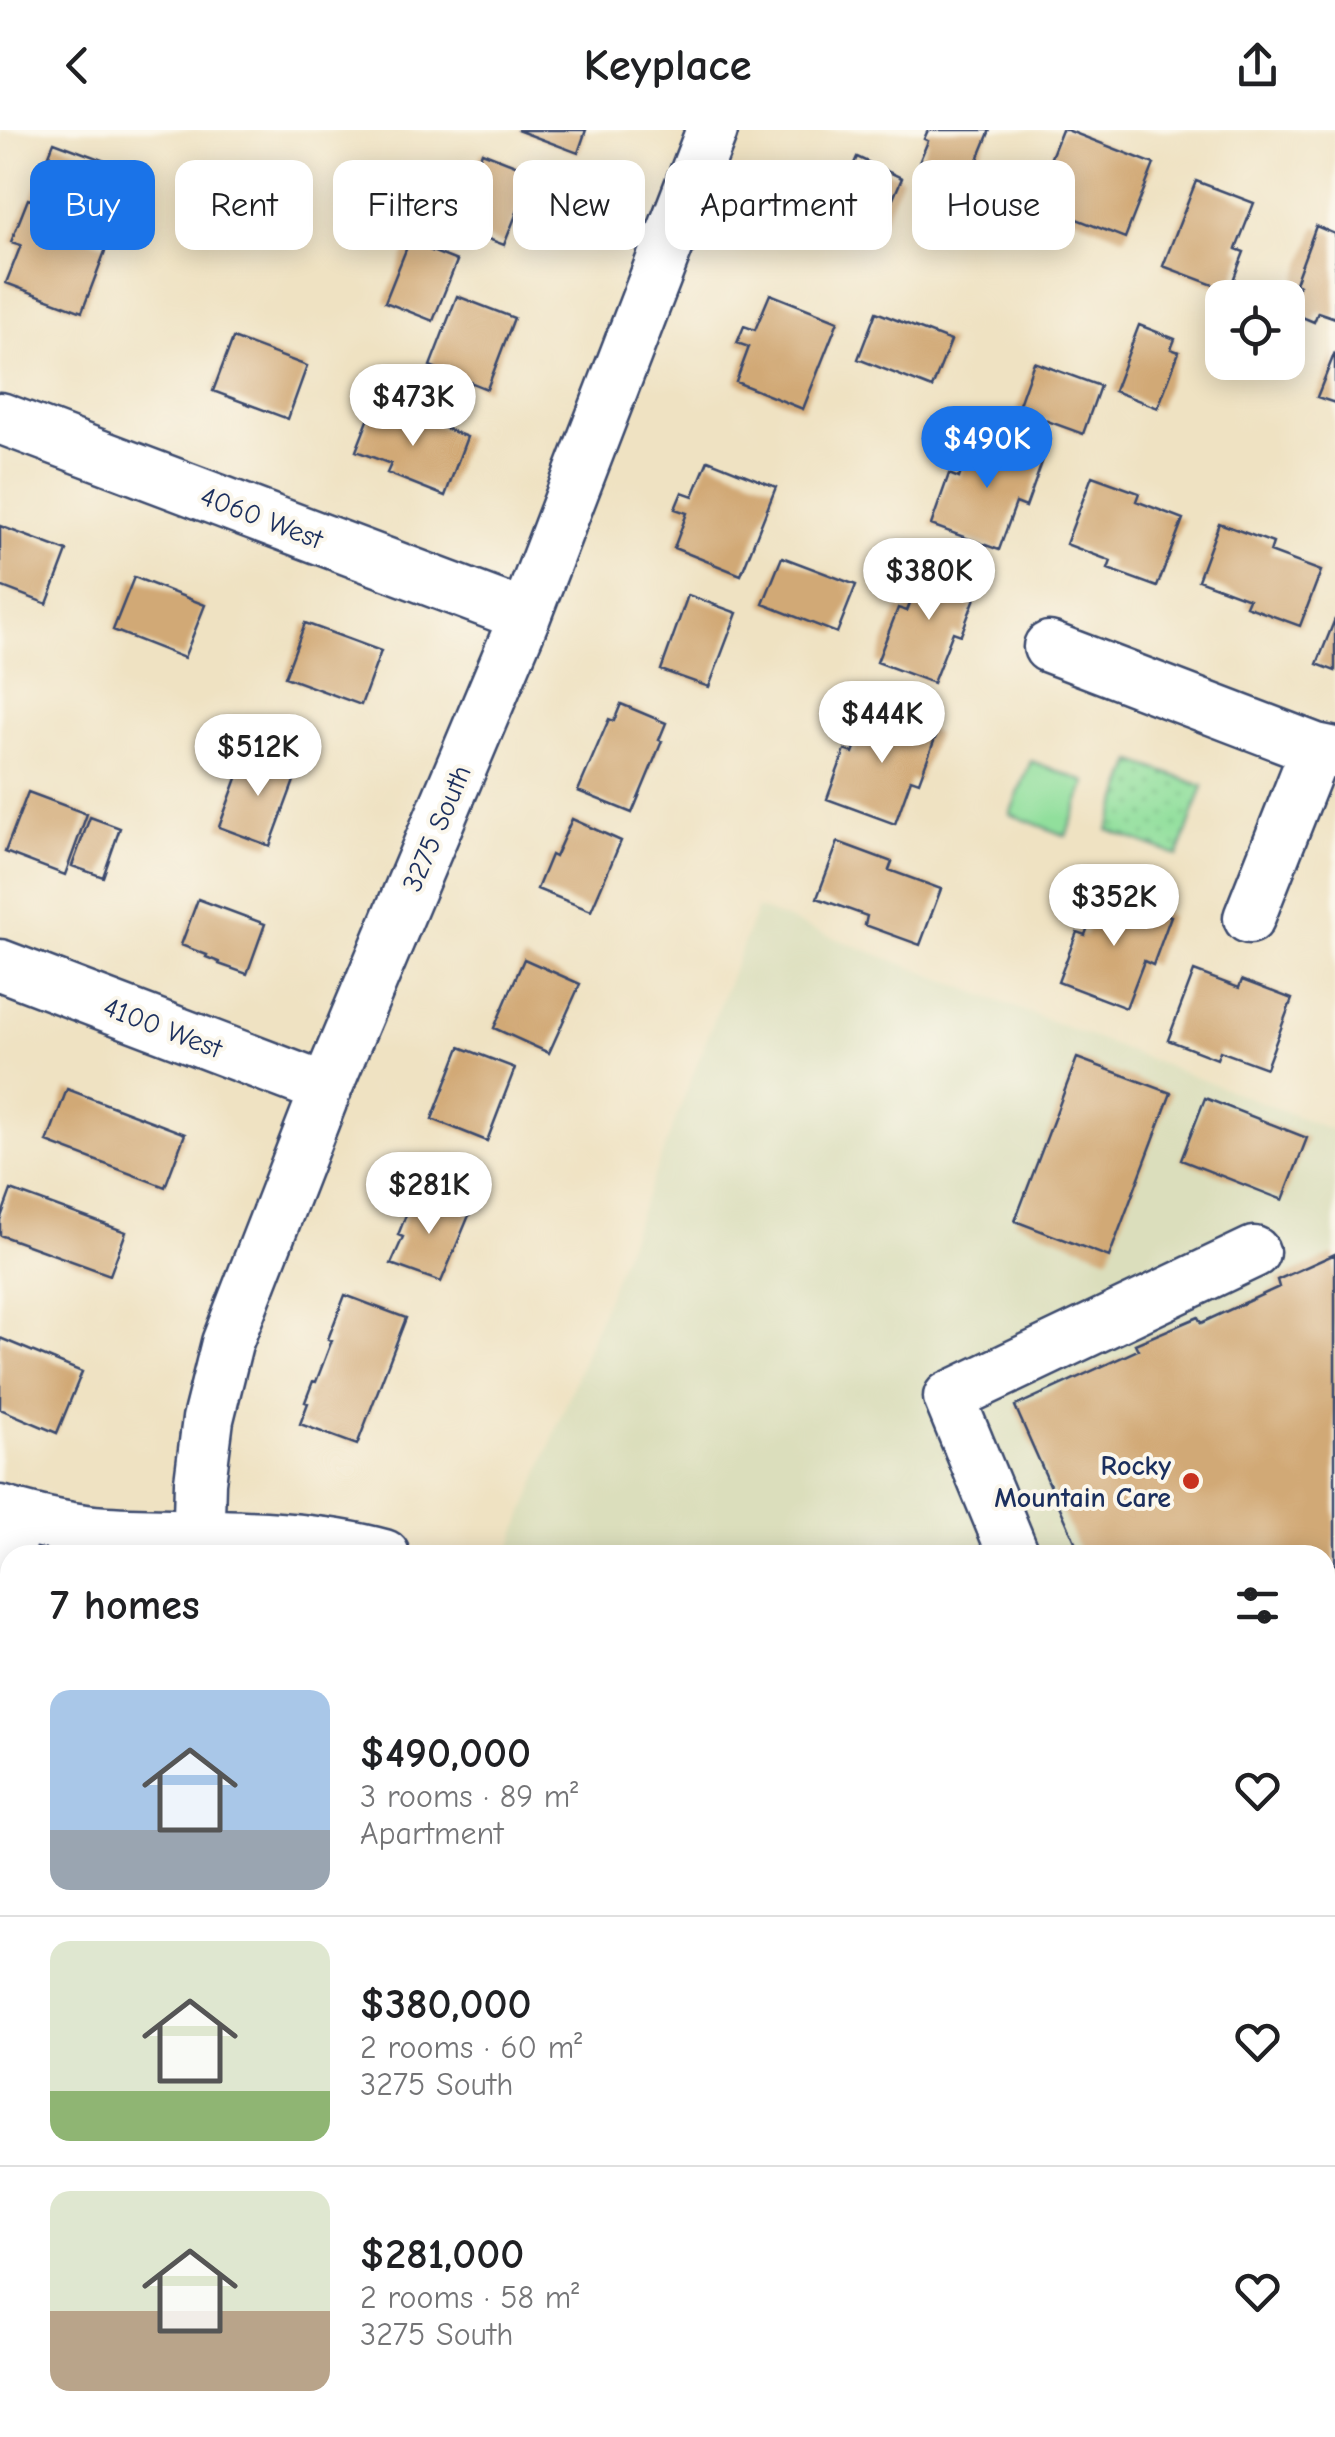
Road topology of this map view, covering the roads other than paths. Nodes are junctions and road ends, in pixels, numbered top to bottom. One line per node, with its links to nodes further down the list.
1 (712, 130): 3 (street, 3275 South)
2 (0, 418): 3 (street, 4060 West)
3 (524, 616): 8 (street, 3275 South)
4 (1048, 648): 5 (street)
5 (1325, 751): 6 (street)
6 (1250, 918)
7 (0, 965): 8 (street, 4100 West)
8 (326, 1088): 12 (street, 3275 South)
9 (1254, 1252): 14 (street)
10 (9, 1514): 11 (street); 12 (street)
11 (5, 1545)
12 (198, 1545): 13 (street)
13 (340, 1545)
14 (1010, 1545)

